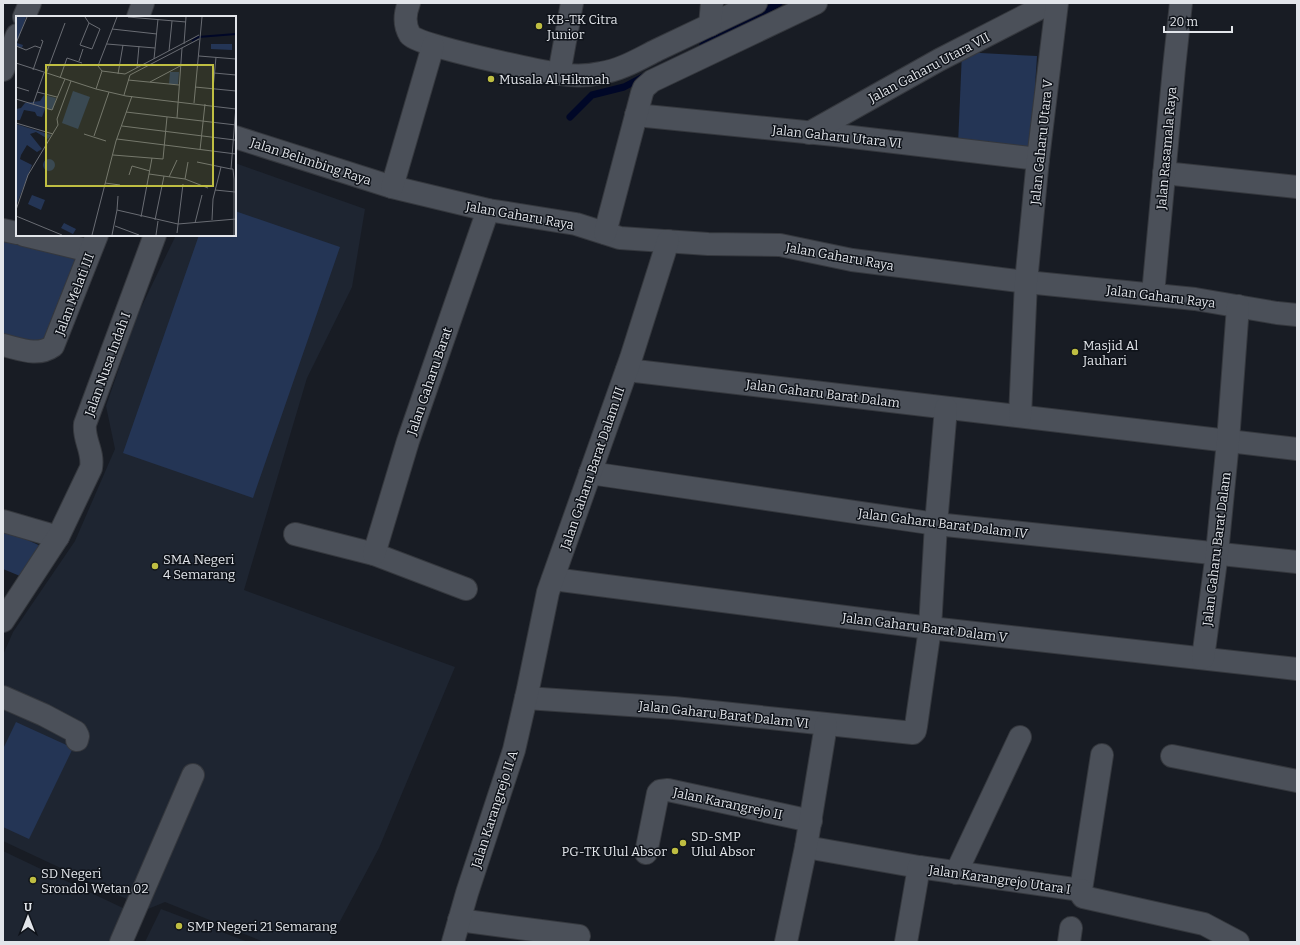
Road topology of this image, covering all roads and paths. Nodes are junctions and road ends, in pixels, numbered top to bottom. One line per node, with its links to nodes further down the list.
1 (30, 3): 11 (street)
2 (143, 3): 12 (street)
3 (408, 3): 15 (street)
4 (572, 3): 18 (street)
5 (712, 3): 13 (street)
6 (756, 3): 13 (street)
7 (816, 3): 19 (street)
8 (1050, 3): 20 (street, Jalan Gaharu Utara VII)
9 (1057, 3): 22 (street, Jalan Gaharu Utara V)
10 (1181, 3): 23 (street, Jalan Rasamala Raya)
11 (24, 16)
12 (138, 16)
13 (710, 25): 18 (street)
14 (16, 38): 16 (street)
15 (425, 43): 18 (street); 24 (street)
16 (3, 70): 17 (street)
17 (16, 74)
18 (559, 74)
19 (636, 115): 20 (street, Jalan Gaharu Utara VI); 29 (street)
20 (809, 133): 22 (street, Jalan Gaharu Utara VI)
21 (236, 137): 24 (street, Jalan Belimbing Raya)
22 (1038, 159): 34 (street, Jalan Gaharu Utara V)
23 (1164, 173): 25 (street); 35 (street, Jalan Rasamala Raya)
24 (389, 186): 26 (street, Jalan Gaharu Raya)
25 (1297, 187)
26 (488, 210): 29 (street, Jalan Gaharu Raya); 50 (street, Jalan Gaharu Barat)
27 (3, 230): 28 (street)
28 (16, 233)
29 (605, 233): 32 (street, Jalan Gaharu Raya)
30 (33, 236): 33 (street)
31 (155, 236): 48 (street, Jalan Nusa Indah I)
32 (668, 241): 34 (street, Jalan Gaharu Raya); 39 (street, Jalan Gaharu Barat Dalam III)
33 (94, 243): 38 (street, Jalan Melati III)
34 (1026, 282): 35 (street, Jalan Gaharu Raya); 41 (street)
35 (1153, 294): 36 (street, Jalan Gaharu Raya)
36 (1238, 306): 37 (street, Jalan Gaharu Raya); 42 (street, Jalan Gaharu Barat Dalam)
37 (1297, 314)
38 (3, 345)
39 (627, 370): 40 (street, Jalan Gaharu Barat Dalam); 44 (street, Jalan Gaharu Barat Dalam III)
40 (946, 408): 41 (street, Jalan Gaharu Barat Dalam); 46 (street)
41 (1020, 416): 42 (street, Jalan Gaharu Barat Dalam)
42 (1228, 441): 43 (street, Jalan Gaharu Barat Dalam); 49 (street, Jalan Gaharu Barat Dalam)
43 (1297, 449)
44 (590, 473): 46 (street, Jalan Gaharu Barat Dalam IV); 52 (street, Jalan Gaharu Barat Dalam III)
45 (3, 521): 48 (street)
46 (936, 524): 49 (street, Jalan Gaharu Barat Dalam IV); 55 (street)
47 (295, 534): 50 (street)
48 (58, 538): 54 (street, Jalan Nusa Indah I)
49 (1217, 553): 51 (street, Jalan Gaharu Barat Dalam IV); 56 (street, Jalan Gaharu Barat Dalam)
50 (374, 554): 53 (street)
51 (1297, 562)
52 (553, 580): 55 (street, Jalan Gaharu Barat Dalam V); 59 (street, Jalan Gaharu Barat Dalam III)
53 (466, 589)
54 (3, 621)
55 (930, 628): 56 (street, Jalan Gaharu Barat Dalam V); 60 (street, Jalan Gaharu Barat Dalam VI)
56 (1203, 658): 57 (street, Jalan Gaharu Barat Dalam V)
57 (1297, 669)
58 (3, 696): 62 (street)
59 (526, 698): 60 (street, Jalan Gaharu Barat Dalam VI); 73 (street, Jalan Karangrejo II A)
60 (826, 725): 67 (street)
61 (1020, 737): 71 (street)
62 (77, 740)
63 (1102, 755): 72 (street, Jalan Karangrejo Utara I)
64 (1172, 756): 66 (street)
65 (192, 775): 75 (street)
66 (1297, 781)
67 (811, 821): 68 (street); 69 (street, Jalan Karangrejo II)
68 (806, 847): 70 (street, Jalan Karangrejo Utara I); 77 (street)
69 (646, 853)
70 (919, 867): 71 (street, Jalan Karangrejo Utara I); 78 (street, Jalan Karangrejo Utara I)
71 (956, 873): 72 (street, Jalan Karangrejo Utara I)
72 (1081, 890): 79 (street, Jalan Karangrejo Utara I)
73 (459, 920): 74 (street); 76 (street, Jalan Karangrejo II A)
74 (579, 936)
75 (121, 942)
76 (453, 942)
77 (786, 942)
78 (906, 942)
79 (1238, 942)

